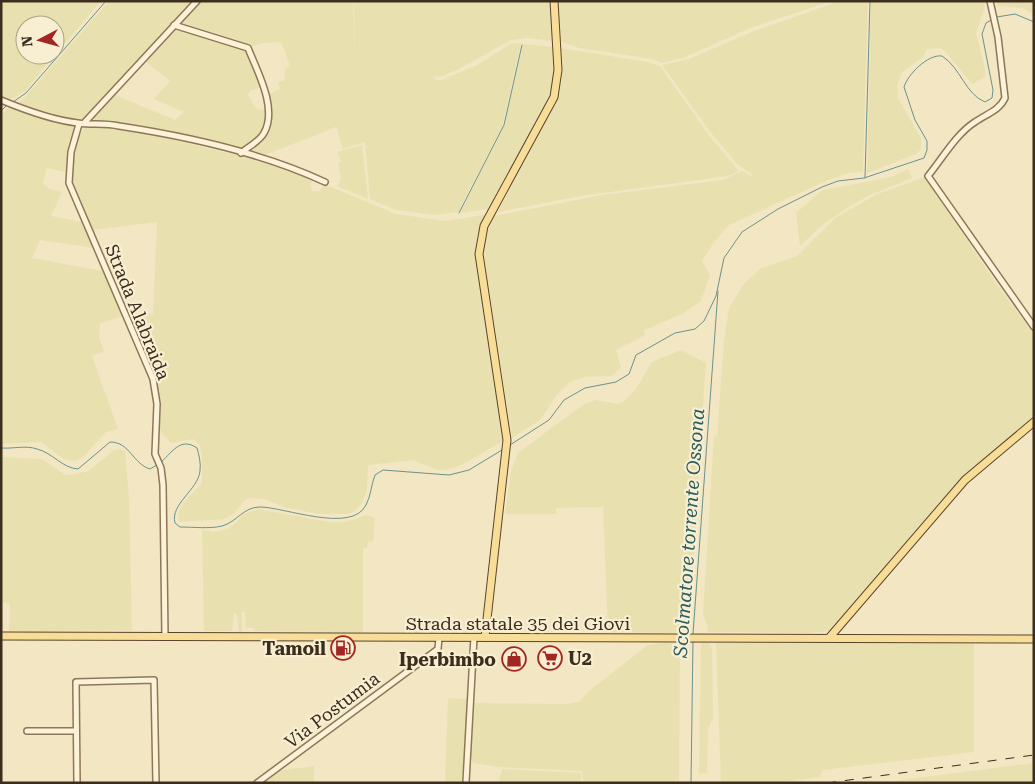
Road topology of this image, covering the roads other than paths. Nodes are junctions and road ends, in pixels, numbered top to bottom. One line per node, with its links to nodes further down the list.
1 (196, 1): 4 (street)
2 (554, 1): 15 (main road)
3 (990, 1): 9 (street)
4 (174, 25): 6 (street); 7 (street)
5 (2, 101): 6 (street)
6 (82, 123): 7 (street); 12 (street, Strada Alabraida)
7 (241, 153): 8 (street)
8 (324, 182)
9 (1034, 327)
10 (1034, 422): 16 (main road)
11 (1, 636): 12 (main road, Strada statale 35 dei Giovi)
12 (165, 637): 13 (main road, Strada statale 35 dei Giovi)
13 (440, 637): 14 (main road, Strada statale 35 dei Giovi); 23 (street, Via Postumia)
14 (474, 637): 15 (main road, Strada statale 35 dei Giovi); 20 (street)
15 (485, 637): 16 (main road, Strada statale 35 dei Giovi)
16 (830, 638): 17 (main road, Strada statale 35 dei Giovi)
17 (1034, 639)
18 (27, 731): 19 (street)
19 (76, 731): 21 (street); 22 (street)
20 (466, 782)
21 (77, 783)
22 (156, 783)
23 (257, 783)

